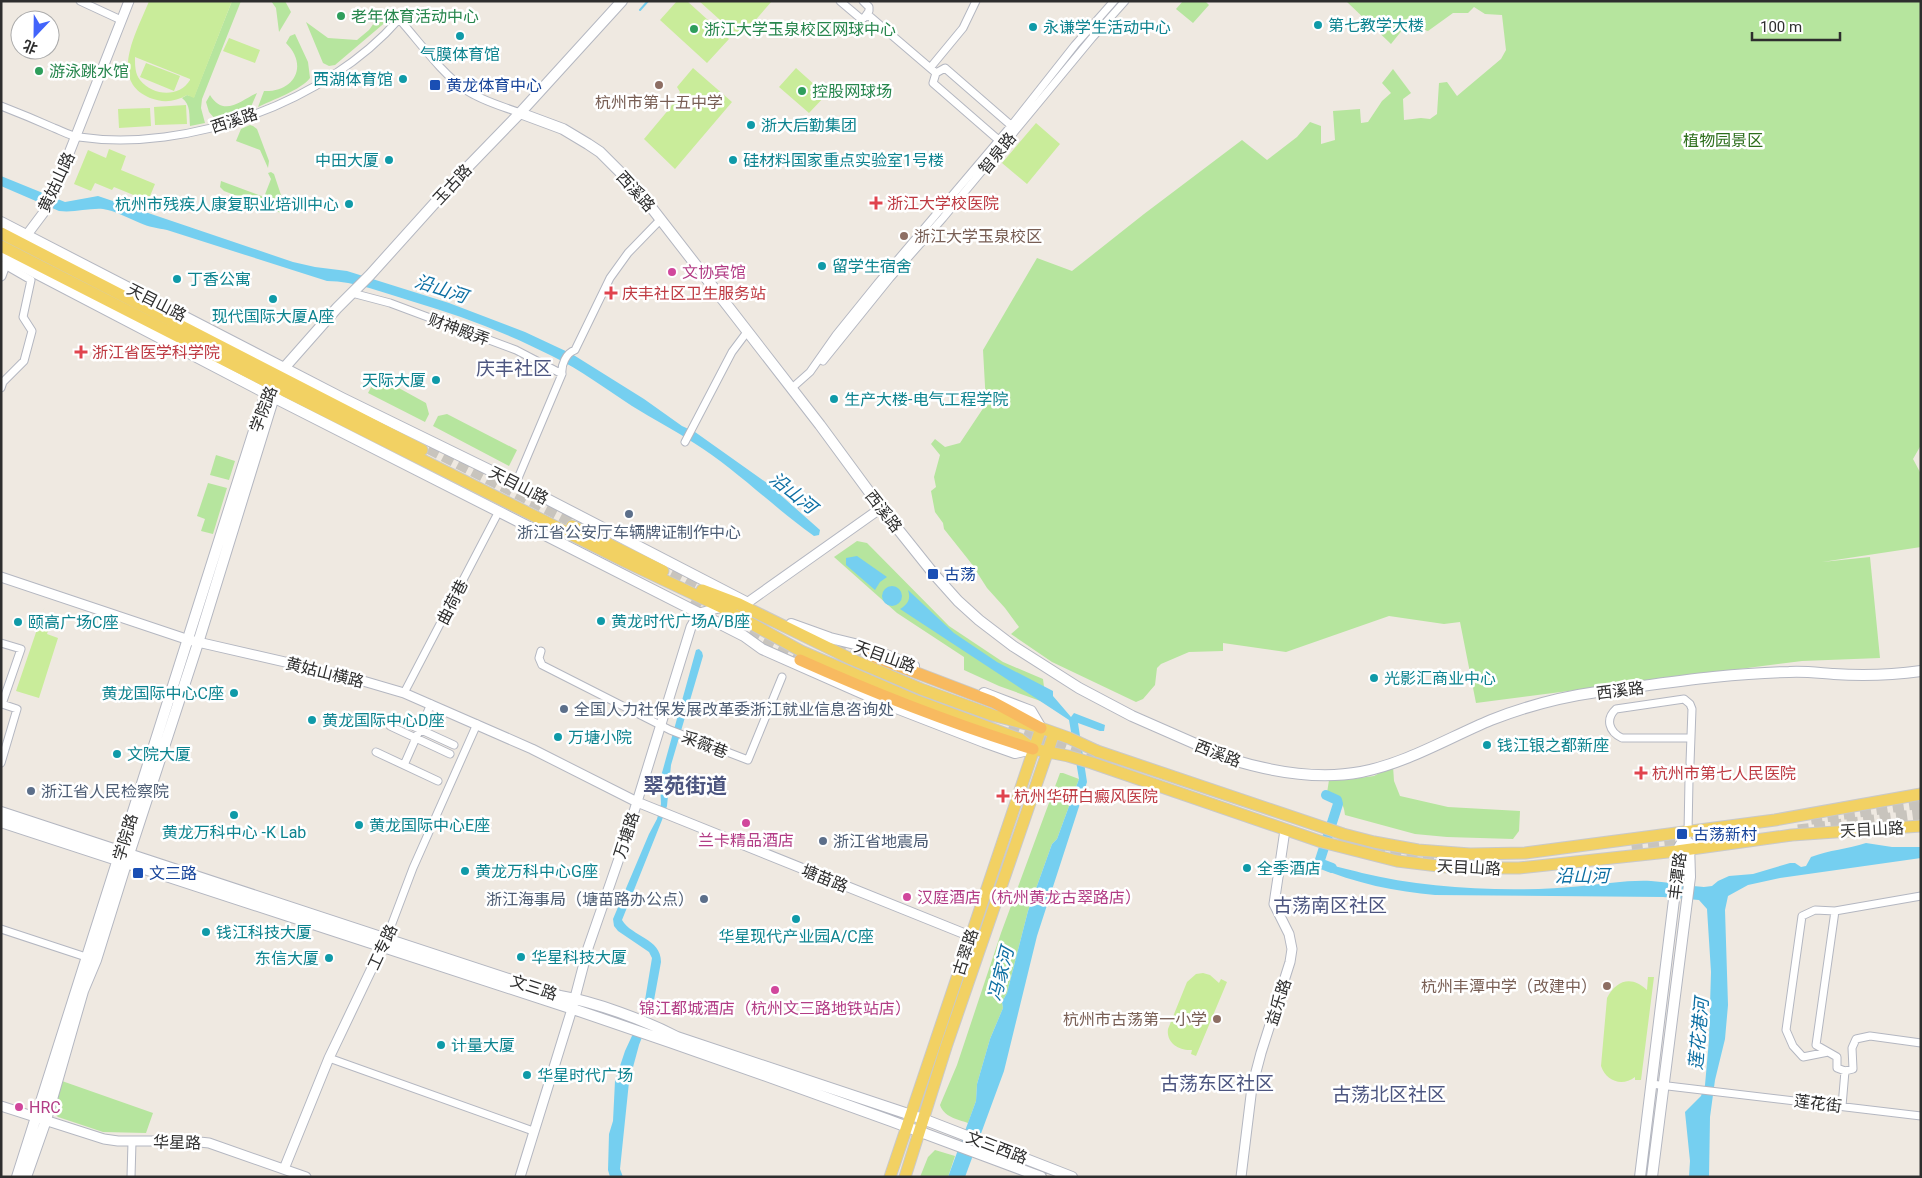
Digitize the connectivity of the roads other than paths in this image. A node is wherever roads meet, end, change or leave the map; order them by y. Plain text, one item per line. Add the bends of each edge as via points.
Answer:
1 (80, 1) edge
2 (128, 1) edge
3 (622, 1) edge
4 (840, 1) edge
5 (862, 1) edge
6 (976, 1) edge
7 (1114, 1) edge
8 (1125, 1) edge
9 (867, 14) junction
10 (121, 20) junction
11 (933, 70) junction
12 (1, 106) edge
13 (520, 113) junction
14 (1014, 128) junction
15 (76, 137) junction
16 (1001, 142) junction
17 (661, 219) junction
18 (1, 222) edge
19 (1, 233) edge
20 (1, 246) edge
21 (13, 252) edge
22 (1, 276) edge
23 (354, 291) junction
24 (747, 332) junction
25 (562, 370) junction
26 (276, 384) junction
27 (1, 388) edge
28 (792, 388) junction
29 (686, 442) dead end
30 (516, 483) junction
31 (880, 508) junction
32 (499, 511) junction
33 (1, 577) edge
34 (743, 603) junction
35 (722, 607) junction
36 (699, 613) junction
37 (194, 642) junction
38 (1, 643) edge
39 (541, 651) dead end
40 (870, 655) tunnel mouth
41 (800, 660) tunnel mouth
42 (1921, 671) edge
43 (782, 677) dead end
44 (404, 693) junction
45 (431, 704) junction
46 (393, 718) dead end
47 (477, 724) junction
48 (660, 725) junction
49 (390, 726) dead end
50 (1041, 728) junction
51 (420, 729) junction
52 (1054, 733) junction
53 (1690, 738) junction
54 (416, 739) junction
55 (454, 745) dead end
56 (1033, 749) junction
57 (1047, 751) junction
58 (376, 752) dead end
59 (450, 754) dead end
60 (1, 763) edge
61 (1690, 763) tunnel mouth
62 (404, 766) junction
63 (1688, 780) tunnel mouth
64 (438, 781) dead end
65 (1921, 794) edge
66 (637, 802) junction
67 (1, 812) edge
68 (1, 822) edge
69 (1921, 826) edge
70 (1285, 830) junction
71 (1688, 832) junction
72 (1690, 849) junction
73 (1677, 851) junction
74 (123, 858) junction
75 (1921, 896) edge
76 (1835, 911) junction
77 (1, 929) edge
78 (970, 936) junction
79 (982, 941) junction
80 (385, 943) junction
81 (86, 957) junction
82 (573, 1003) junction
83 (1921, 1043) edge
84 (1828, 1052) junction
85 (329, 1058) junction
86 (1845, 1071) junction
87 (1651, 1084) junction
88 (1664, 1085) junction
89 (1, 1106) edge
90 (1842, 1106) junction
91 (1921, 1116) edge
92 (41, 1119) junction
93 (923, 1119) junction
94 (908, 1120) junction
95 (533, 1131) junction
96 (919, 1131) junction
97 (132, 1142) junction
98 (282, 1173) edge
99 (17, 1177) edge
100 (26, 1177) edge
101 (131, 1177) edge
102 (306, 1177) edge
103 (520, 1177) edge
104 (890, 1177) edge
105 (905, 1177) edge
106 (1041, 1177) edge
107 (1072, 1177) edge
108 (1241, 1177) edge
109 (1640, 1177) edge
110 (1652, 1177) edge

1 - 10 street
2 - 10 street, 黄姑山路
3 - 13 main road, 玉古路
4 - 9 street via 860,18
5 - 9 street via 869,7
6 - 11 street via 963,28
7 - 14 street, 智泉路 via 1075,45
8 - 14 street, 智泉路
9 - 11 street
10 - 15 street, 黄姑山路
11 - 14 street via 945,68
11 - 16 street via 933,83
12 - 15 street, 西溪路
13 - 15 street, 西溪路 via 466,90 442,69 399,19 342,70 303,92 243,118 175,136 110,140
13 - 17 main road, 西溪路 via 562,129 600,152
13 - 23 main road, 玉古路
14 - 16 street, 智泉路
15 - 21 street, 黄姑山路 via 47,208
16 - 28 street, 智泉路 via 878,283 810,372
17 - 24 main road, 西溪路
17 - 25 street via 628,253 610,278
18 - 21 main road, 天目山路
19 - 21 main road, 天目山路
20 - 21 main road, 天目山路
21 - 22 street, 黄姑山路
21 - 26 main road, 天目山路
21 - 26 main road, 天目山路
21 - 27 street via 31,280 22,317 32,331 24,361
23 - 25 street, 财神殿弄
23 - 26 main road, 玉古路
24 - 28 main road, 西溪路
24 - 29 street via 732,352
25 - 30 street
26 - 30 main road, 天目山路
26 - 32 main road, 天目山路
26 - 34 main road, 天目山路 via 700,589
26 - 35 main road, 天目山路 via 624,561
26 - 37 main road, 学院路
28 - 31 main road, 西溪路
30 - 34 main road, 天目山路
31 - 34 street
31 - 42 main road, 西溪路 via 958,601 1032,659 1132,716 1230,759 1281,771 1325,775 1371,770 1512,712 1597,692 1751,674 1865,675
32 - 36 main road, 天目山路
32 - 44 street, 曲荷巷
33 - 37 street, 黄姑山横路
34 - 35 street
34 - 50 main road, 天目山路 via 851,659 921,689 992,715
34 - 50 main road, 天目山路 via 802,629 864,646 1030,711
35 - 36 street
35 - 56 main road, 天目山路 via 801,651 917,701 1020,739
36 - 48 street, 万塘路 via 691,627
36 - 56 main road, 天目山路 via 762,649 891,706 1015,752
37 - 44 street, 黄姑山横路 via 346,676
37 - 74 main road, 学院路
38 - 60 street via 21,650 2,704 18,709
39 - 48 street, 采薇巷 via 542,665
40 - 50 highway via 993,702
41 - 56 highway via 914,709
43 - 48 street, 采薇巷 via 748,760
44 - 45 street, 黄姑山横路
45 - 47 street, 黄姑山横路
45 - 51 street
46 - 51 street
47 - 66 street, 黄姑山横路
47 - 80 street, 工专路 via 413,868
48 - 66 street, 万塘路
49 - 54 street
50 - 52 main road, 天目山路
50 - 56 main road, 古翠路
51 - 54 street
51 - 55 street
52 - 57 main road, 古翠路
52 - 71 main road, 天目山路, bridge via 1097,751 1327,829 1418,850 1470,854 1525,853
53 - 53 street via 1692,709 1684,699 1616,709 1610,719 1610,730 1622,738
53 - 61 street
54 - 59 street
54 - 62 street
56 - 57 main road, 天目山路
56 - 78 main road, 古翠路
57 - 70 main road, 天目山路 via 1092,763
57 - 79 main road, 古翠路
58 - 62 street
62 - 64 street
63 - 71 street
65 - 71 main road, 天目山路
66 - 78 street, 塘苗路
66 - 82 street, 万塘路
67 - 74 main road, 文三路
68 - 74 main road, 文三路
69 - 72 main road, 天目山路 via 1800,834
70 - 73 main road, 天目山路 via 1397,861 1456,868 1520,868
70 - 108 street, 益乐路 via 1274,904 1289,934 1292,950 1252,1087
71 - 72 main road, 丰潭路
71 - 73 main road, 丰潭路
72 - 73 main road, 天目山路
72 - 88 main road, 丰潭路 via 1690,877
73 - 87 main road, 丰潭路 via 1677,875
74 - 80 main road, 文三路
74 - 81 main road, 学院路
74 - 92 main road, 学院路 via 96,960
75 - 76 street
76 - 84 street via 1816,1045
76 - 84 street via 1815,910 1802,916 1786,1030 1802,1058
77 - 81 street
78 - 79 street, 塘苗路
78 - 94 main road, 古翠路
79 - 93 main road, 古翠路
80 - 82 main road, 文三路
80 - 85 street, 工专路
81 - 92 main road, 学院路
82 - 94 main road, 文三路 via 648,1035
82 - 94 main road, 文三路 via 635,1018 677,1037
82 - 95 street, 万塘路
83 - 86 street via 1870,1036 1856,1039 1852,1048 1853,1069
84 - 86 street via 1837,1057 1837,1068
85 - 95 street
85 - 98 street, 工专路
86 - 90 street
87 - 88 street
87 - 109 main road, 丰潭路
88 - 90 street, 莲花街
88 - 110 main road, 丰潭路
89 - 92 street, 华星路
90 - 91 street, 莲花街
92 - 97 street, 华星路 via 104,1139
92 - 99 main road, 学院路
92 - 100 main road, 学院路
93 - 94 main road, 文三路
93 - 96 main road, 古翠路
93 - 107 main road, 文三西路
94 - 96 main road, 文三路
94 - 104 main road, 古翠路
95 - 103 street, 万塘路
96 - 105 main road, 古翠路
96 - 106 main road, 文三西路
97 - 98 street, 华星路 via 209,1143
97 - 101 street
98 - 102 street, 华星路

